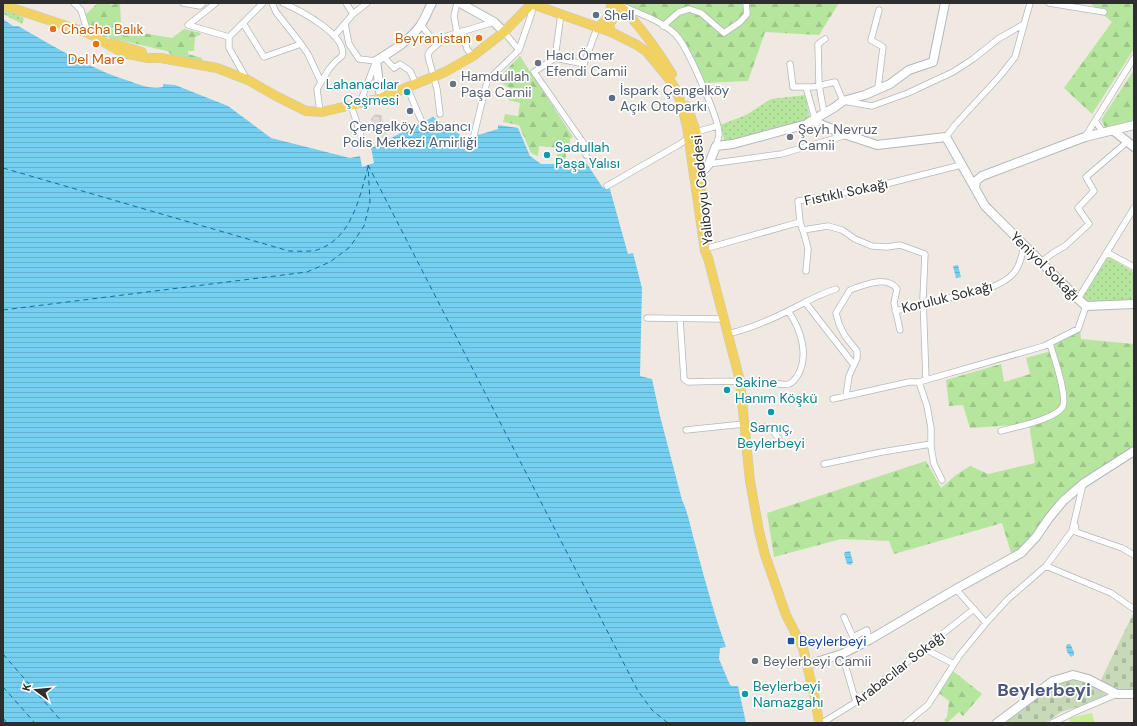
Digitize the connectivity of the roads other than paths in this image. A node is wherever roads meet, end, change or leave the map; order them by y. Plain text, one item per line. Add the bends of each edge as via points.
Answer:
1 (74, 3) edge
2 (183, 3) edge
3 (204, 3) edge
4 (216, 3) edge
5 (263, 3) edge
6 (272, 3) edge
7 (283, 3) edge
8 (346, 3) edge
9 (367, 3) edge
10 (432, 3) edge
11 (457, 3) edge
12 (460, 3) edge
13 (532, 3) edge
14 (746, 3) edge
15 (945, 3) edge
16 (1030, 3) edge
17 (1049, 3) edge
18 (615, 4) edge
19 (3, 5) edge
20 (880, 10) dead end
21 (626, 12) junction
22 (1104, 12) dead end
23 (353, 14) junction
24 (561, 14) junction
25 (494, 22) junction
26 (243, 23) junction
27 (345, 24) junction
28 (421, 24) junction
29 (1024, 24) junction
30 (663, 26) junction
31 (596, 28) junction
32 (460, 32) junction
33 (504, 32) junction
34 (611, 32) junction
35 (90, 34) junction
36 (334, 36) junction
37 (229, 37) junction
38 (825, 39) dead end
39 (301, 44) junction
40 (437, 45) junction
41 (519, 50) junction
42 (473, 56) junction
43 (379, 58) junction
44 (555, 58) junction
45 (1134, 58) edge
46 (790, 64) dead end
47 (434, 76) junction
48 (248, 80) junction
49 (321, 82) junction
50 (416, 84) junction
51 (819, 85) junction
52 (407, 87) junction
53 (806, 87) junction
54 (878, 88) junction
55 (381, 98) junction
56 (842, 101) junction
57 (356, 105) junction
58 (320, 112) junction
59 (824, 113) junction
60 (440, 114) dead end
61 (815, 119) junction
62 (421, 120) dead end
63 (1095, 121) junction
64 (807, 124) junction
65 (1134, 125) edge
66 (718, 126) junction
67 (1114, 131) junction
68 (1105, 133) junction
69 (692, 134) junction
70 (474, 135) dead end
71 (847, 135) junction
72 (946, 137) junction
73 (1085, 137) junction
74 (364, 142) dead end
75 (1127, 142) junction
76 (716, 146) junction
77 (1134, 147) edge
78 (586, 155) dead end
79 (709, 164) junction
80 (961, 165) junction
81 (702, 172) junction
82 (607, 186) dead end
83 (975, 188) junction
84 (1134, 208) edge
85 (800, 222) junction
86 (803, 230) junction
87 (1024, 246) junction
88 (708, 248) junction
89 (1108, 253) junction
90 (708, 258) junction
91 (1041, 262) junction
92 (1134, 267) edge
93 (806, 271) dead end
94 (836, 289) dead end
95 (1078, 299) junction
96 (804, 302) junction
97 (924, 304) junction
98 (1134, 304) edge
99 (1086, 306) junction
100 (788, 311) junction
101 (895, 311) junction
102 (647, 318) dead end
103 (680, 319) junction
104 (723, 319) junction
105 (900, 330) dead end
106 (727, 334) junction
107 (1050, 344) junction
108 (854, 365) junction
109 (926, 380) junction
110 (740, 381) junction
111 (919, 382) junction
112 (846, 396) junction
113 (833, 399) dead end
114 (747, 426) junction
115 (686, 430) dead end
116 (1001, 431) dead end
117 (779, 439) dead end
118 (931, 444) junction
119 (1134, 451) edge
120 (824, 464) dead end
121 (942, 480) dead end
122 (1084, 483) junction
123 (1075, 515) junction
124 (1134, 555) edge
125 (1046, 566) junction
126 (956, 589) junction
127 (974, 609) junction
128 (1134, 609) edge
129 (844, 616) dead end
130 (986, 624) junction
131 (869, 640) junction
132 (925, 649) junction
133 (842, 654) junction
134 (954, 664) junction
135 (807, 665) junction
136 (1117, 694) junction
137 (1134, 694) edge
138 (856, 702) junction
139 (819, 723) edge
140 (822, 723) edge
141 (906, 723) edge
142 (997, 723) edge
143 (1052, 723) edge

1 - 35 street via 81,10
2 - 3 street via 200,6
4 - 37 street via 188,25
5 - 26 street
6 - 39 street
7 - 36 street via 325,26
8 - 23 street
9 - 23 street
10 - 28 street
11 - 32 street via 454,16
12 - 25 street
13 - 24 main road, Yalıboyu Caddesi
13 - 33 main road
13 - 41 street via 532,12
14 - 30 street via 747,14 724,33 701,13 690,9 679,12
15 - 54 street via 933,62 909,70 890,84
16 - 29 street
17 - 22 street
18 - 21 main road, Yalıboyu Caddesi
18 - 30 street
18 - 31 main road via 607,18
19 - 35 main road
20 - 54 street via 871,40 883,47
21 - 34 main road via 614,16 609,24
21 - 69 main road, Yalıboyu Caddesi via 641,28 672,74 685,101
23 - 27 street
24 - 31 main road, Yalıboyu Caddesi
24 - 44 street
25 - 32 street
25 - 33 street
26 - 37 street
26 - 39 street via 264,57
27 - 36 street
27 - 43 street via 349,44 359,59
28 - 40 street
28 - 43 street via 412,36
29 - 56 street via 952,72 908,93 872,106
29 - 72 street via 1015,57
30 - 66 street via 677,36 687,52
31 - 34 main road, Yalıboyu Caddesi
31 - 44 street via 584,64
32 - 40 street via 448,36
32 - 42 street
33 - 41 street
33 - 42 main road
34 - 69 main road, Yalıboyu Caddesi via 647,52 669,79 676,90
35 - 48 main road via 167,59 217,68
36 - 49 street via 341,45 342,56
37 - 48 street via 228,48
38 - 51 street via 818,44
39 - 49 street
40 - 47 street via 428,55
41 - 70 street via 487,81
42 - 47 main road
43 - 50 street via 394,68 400,64 410,71
43 - 55 street
43 - 57 street
44 - 78 street via 534,72 582,141
45 - 63 street
46 - 53 street via 793,87
47 - 50 main road
47 - 60 street
48 - 58 main road via 306,111
49 - 58 street via 317,89
50 - 52 main road
51 - 53 street
51 - 56 street via 835,82
51 - 59 street
52 - 55 main road
52 - 62 street
53 - 61 street
54 - 56 street via 865,95
55 - 57 main road
56 - 59 street
57 - 58 main road
57 - 74 street
59 - 61 street
61 - 64 street
63 - 68 street
63 - 73 street
64 - 71 street via 820,124
64 - 76 street via 733,144
65 - 67 street
66 - 69 street
66 - 76 street
67 - 68 street
67 - 75 street
68 - 73 street
69 - 81 main road, Yalıboyu Caddesi
69 - 82 street via 680,144
69 - 90 main road, Yalıboyu Caddesi via 705,251
71 - 72 street via 878,145
71 - 79 street via 781,154
72 - 80 street, Yeniyol Sokağı
73 - 83 street via 982,176 976,181
75 - 77 street
75 - 91 street via 1086,176 1094,190 1078,208 1089,224 1065,246
76 - 79 street
79 - 81 street
80 - 83 street, Yeniyol Sokağı
80 - 85 street, Fıstıklı Sokağı via 862,190 798,201
81 - 88 main road, Yalıboyu Caddesi via 701,190
83 - 87 street, Yeniyol Sokağı via 985,206
84 - 89 street
85 - 86 street, Fıstıklı Sokağı
85 - 88 street
86 - 93 street, Fıstıklı Sokağı via 808,249
86 - 97 street via 828,226 842,230 872,246 900,245 925,254
87 - 91 street, Yeniyol Sokağı
87 - 97 street, Koruluk Sokağı via 1021,263 1012,276 1000,284
88 - 90 main road, Yalıboyu Caddesi
89 - 92 street
89 - 95 street
90 - 104 main road, Yalıboyu Caddesi
91 - 95 street, Yeniyol Sokağı
94 - 96 street
95 - 99 street, Yeniyol Sokağı
96 - 100 street
96 - 108 street
97 - 101 street, Koruluk Sokağı
97 - 109 street
98 - 99 street, Yeniyol Sokağı
99 - 107 street via 1078,329
100 - 106 street via 748,329
100 - 110 street via 802,341 801,370 794,382 787,384
101 - 105 street
101 - 108 street via 897,289 894,284 864,284 850,290 836,314 845,336 857,351
102 - 103 street
103 - 104 street
103 - 110 street via 684,379 688,382
104 - 106 main road, Yalıboyu Caddesi
106 - 110 main road, Yalıboyu Caddesi
107 - 109 street
107 - 116 street via 1064,399 1062,408 1054,415
108 - 112 street
109 - 111 street
110 - 114 main road, Yalıboyu Caddesi
111 - 112 street
111 - 118 street via 927,406
112 - 113 street
114 - 115 street
114 - 117 street via 770,427
114 - 135 main road, Yalıboyu Caddesi via 769,564 786,616 800,641
118 - 120 street
118 - 121 street via 934,464
119 - 122 street
122 - 123 street
122 - 126 street via 1063,501 1021,553
123 - 124 street via 1076,532 1122,548
123 - 125 street via 1072,531
125 - 128 street via 1111,593
125 - 130 street via 1008,599
126 - 127 street
126 - 131 street
127 - 130 street
127 - 132 street, Arabacılar Sokağı
129 - 131 street via 853,637 867,630
130 - 134 street
131 - 133 street
132 - 134 street
132 - 138 street, Arabacılar Sokağı
133 - 135 street
133 - 138 street
134 - 141 street via 928,705
135 - 139 main road, Yalıboyu Caddesi
135 - 140 main road via 813,671 821,704
136 - 137 street
136 - 142 street via 1088,679 1073,675 1053,681
136 - 143 street
138 - 140 street, Arabacılar Sokağı

